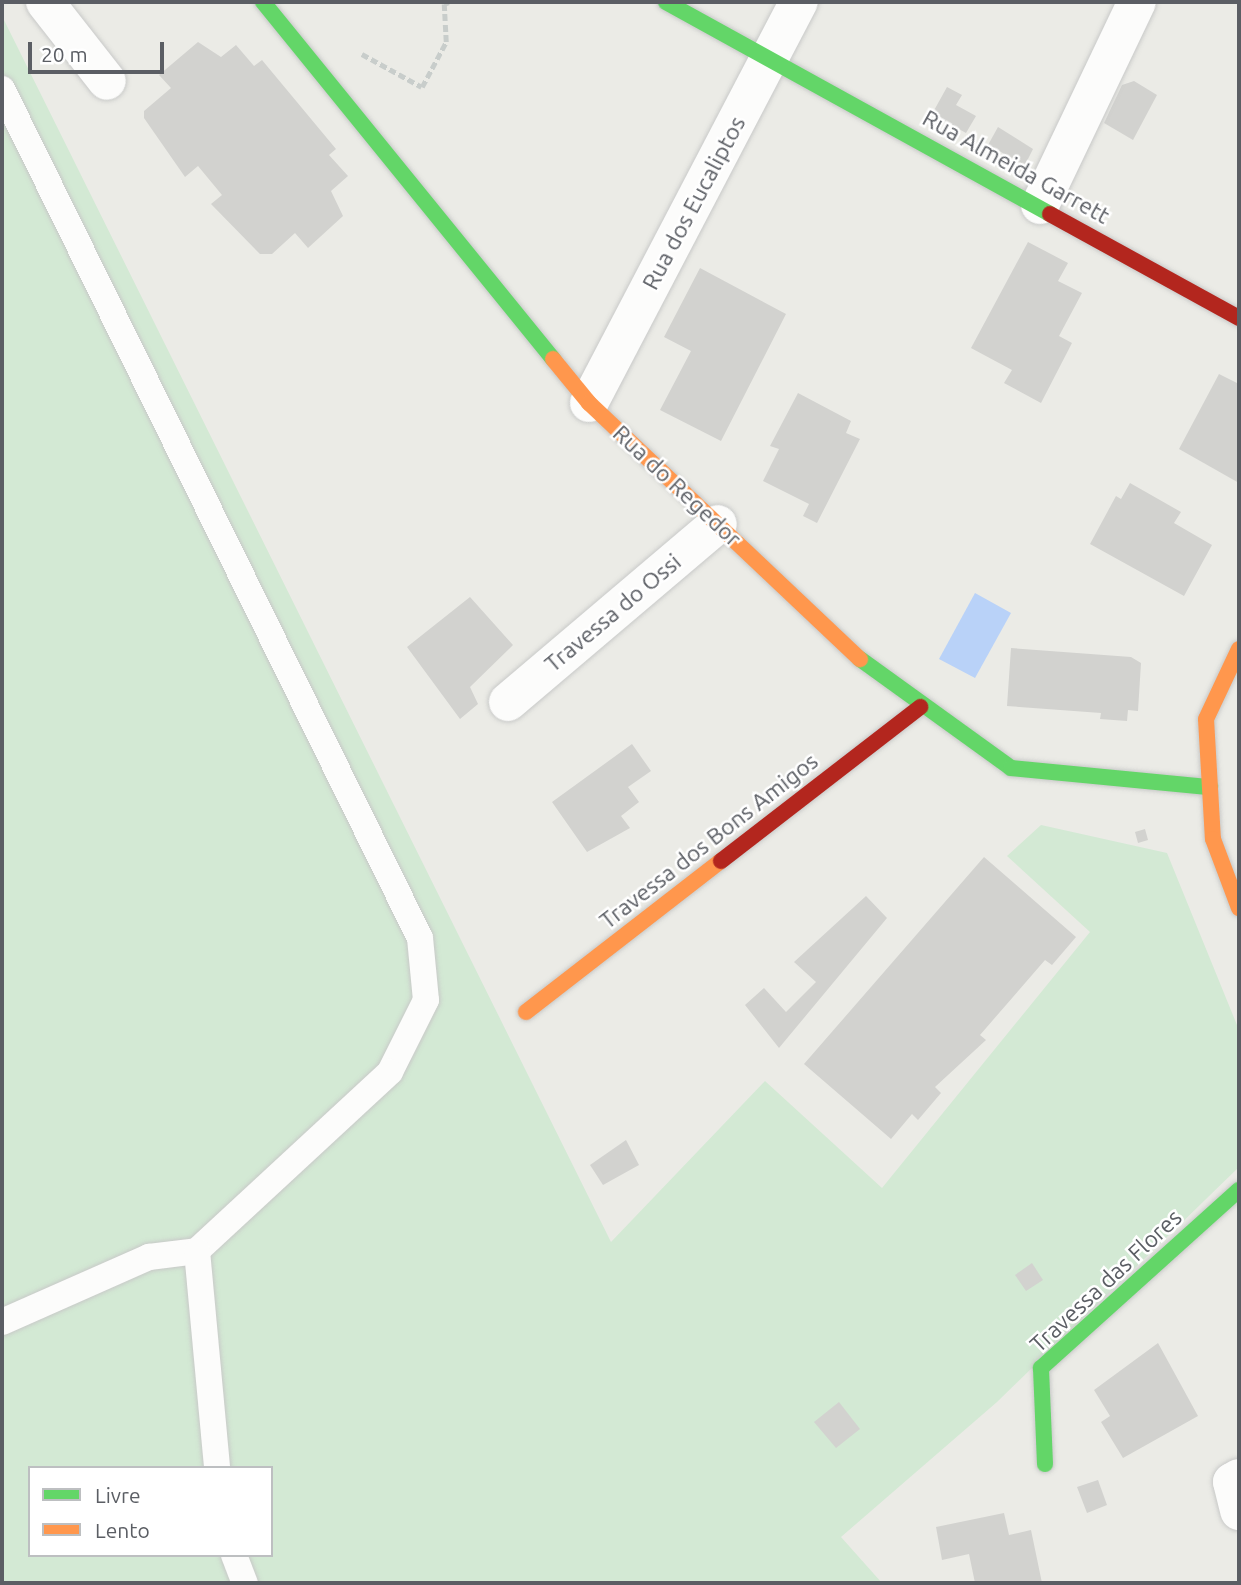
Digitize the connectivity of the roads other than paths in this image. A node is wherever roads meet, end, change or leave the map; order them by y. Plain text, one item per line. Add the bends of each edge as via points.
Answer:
1 (45, 2) edge
2 (263, 2) edge
3 (667, 2) edge
4 (799, 2) edge
5 (1137, 2) edge
6 (770, 58) junction
7 (107, 81) dead end
8 (2, 89) edge
9 (1040, 205) junction
10 (1239, 318) edge
11 (589, 403) junction
12 (718, 524) junction
13 (1239, 649) edge
14 (508, 702) dead end
15 (920, 707) junction
16 (1210, 787) junction
17 (1239, 908) edge
18 (526, 1012) dead end
19 (1239, 1190) edge
20 (197, 1251) junction
21 (2, 1322) edge
22 (1045, 1464) dead end
23 (217, 1466) edge
24 (1239, 1478) edge
25 (1239, 1511) edge
26 (235, 1557) edge
27 (246, 1583) edge

1 - 7 street
2 - 11 street, Rua do Regedor
3 - 6 street, Rua Almeida Garrett
4 - 6 street, Rua dos Eucaliptos
5 - 9 street
6 - 9 street, Rua Almeida Garrett
6 - 11 street, Rua dos Eucaliptos
8 - 20 lane via 420,938 426,1000 390,1072
9 - 10 street, Rua Almeida Garrett
11 - 12 street, Rua do Regedor
12 - 14 street, Travessa do Ossi
12 - 15 street, Rua do Regedor via 872,670
13 - 16 street via 1206,719
15 - 16 street, Rua do Regedor via 1011,768
15 - 18 street, Travessa dos Bons Amigos
16 - 17 street via 1213,839
19 - 22 street, Travessa das Flores via 1041,1368
20 - 21 lane via 149,1257
20 - 23 lane
24 - 25 street via 1232,1482
26 - 27 lane

